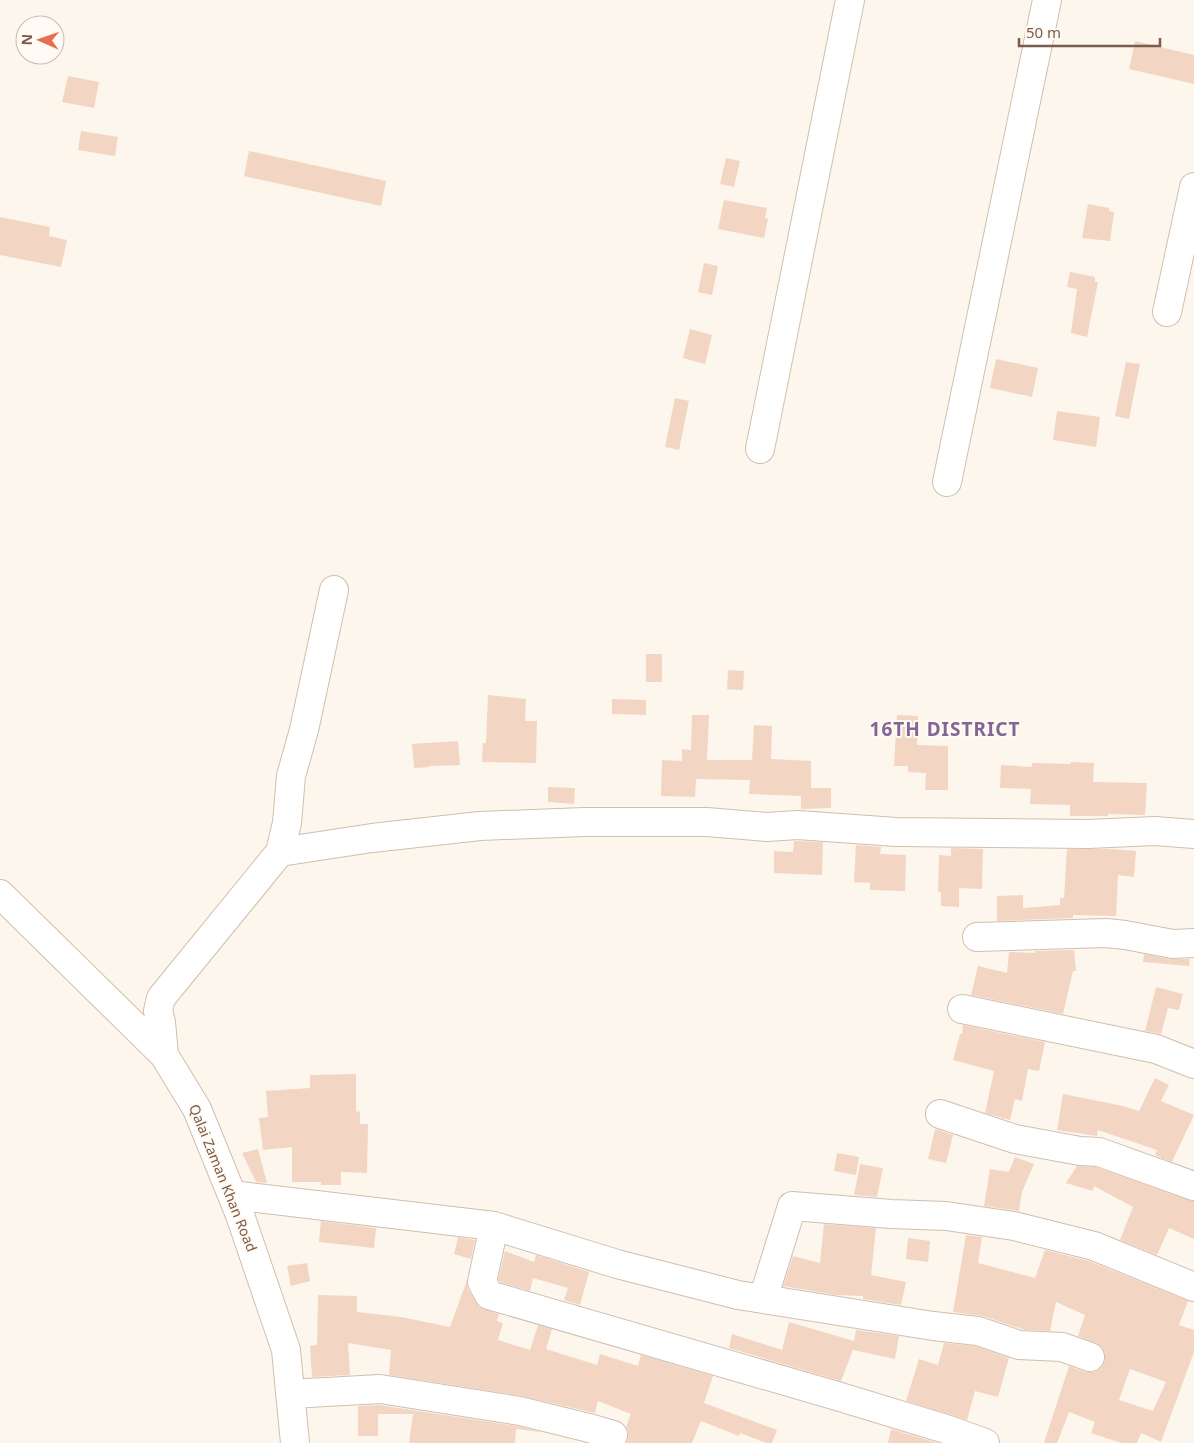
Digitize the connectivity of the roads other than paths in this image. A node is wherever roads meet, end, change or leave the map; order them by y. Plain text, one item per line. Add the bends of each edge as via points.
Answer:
1 (850, 0) edge
2 (1047, 0) edge
3 (1194, 187) edge
4 (1167, 312) dead end
5 (760, 449) dead end
6 (948, 482) dead end
7 (334, 590) dead end
8 (1194, 834) edge
9 (280, 852) junction
10 (0, 894) edge
11 (977, 937) dead end
12 (1194, 942) edge
13 (962, 1009) dead end
14 (164, 1055) junction
15 (1194, 1064) edge
16 (940, 1114) dead end
17 (1194, 1186) edge
18 (232, 1195) junction
19 (494, 1226) junction
20 (1194, 1287) edge
21 (763, 1299) junction
22 (1090, 1357) dead end
23 (290, 1394) junction
24 (613, 1435) dead end
25 (295, 1443) edge
26 (985, 1443) edge

1 - 5 street
2 - 6 street
3 - 4 street
7 - 9 street via 291,776
8 - 9 street via 1155,831 1088,834 896,832 798,824 584,822 480,826
9 - 14 street via 161,998 158,1011
10 - 14 street, Qalai Zaman Khan Road
11 - 12 street via 1106,933 1173,944
13 - 15 street via 1156,1049
14 - 18 street, Qalai Zaman Khan Road via 197,1109
16 - 17 street via 1015,1139 1100,1152
18 - 19 street
18 - 23 street, Qalai Zaman Khan Road via 286,1350
19 - 21 street via 617,1264
19 - 26 street via 482,1282 489,1295 837,1396
20 - 21 street via 1094,1246 1014,1226 946,1216 792,1206
21 - 22 street via 978,1332 1019,1345 1062,1347
23 - 24 street via 380,1389 520,1411
23 - 25 street, Qalai Zaman Khan Road

